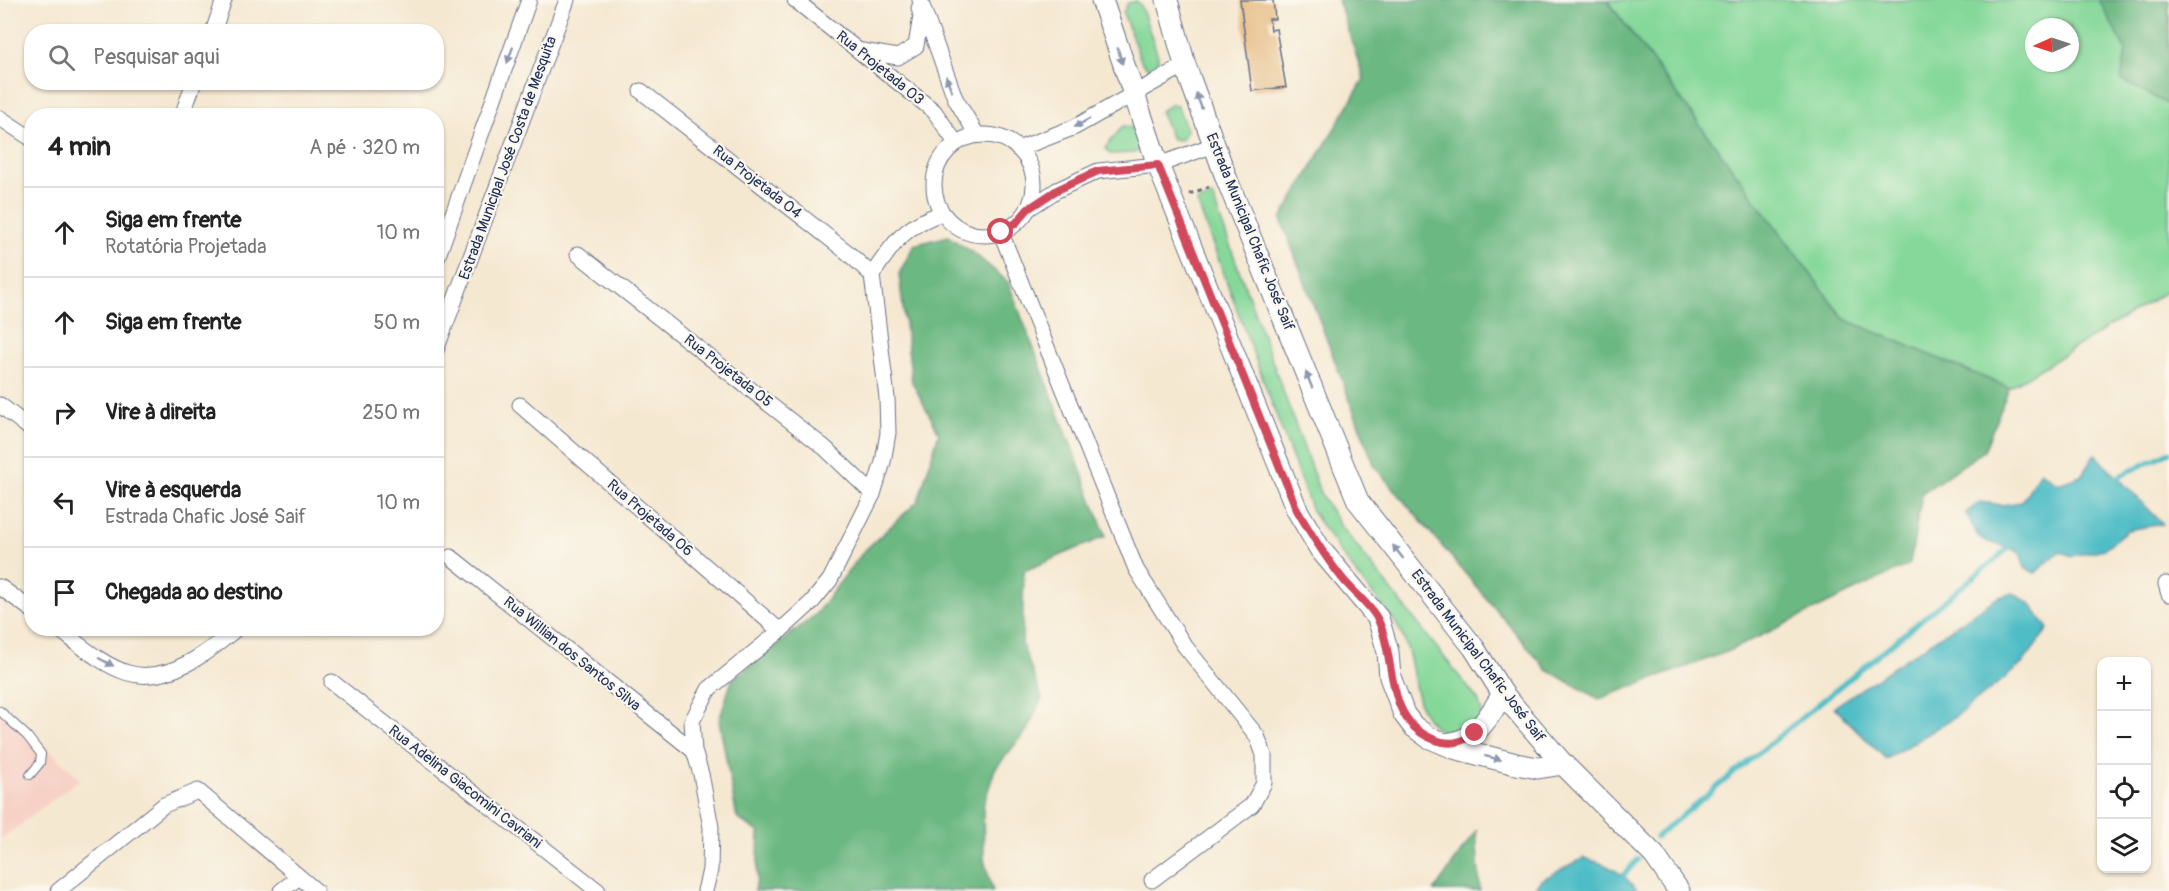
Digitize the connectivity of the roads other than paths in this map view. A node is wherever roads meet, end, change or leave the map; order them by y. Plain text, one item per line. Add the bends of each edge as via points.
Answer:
1 (225, 0) edge
2 (529, 0) edge
3 (567, 0) edge
4 (795, 0) edge
5 (919, 0) edge
6 (1102, 0) edge
7 (1167, 0) edge
8 (216, 24) edge
9 (859, 51) junction
10 (1185, 65) junction
11 (191, 90) edge
12 (641, 91) dead end
13 (1132, 94) junction
14 (185, 108) edge
15 (0, 118) edge
16 (24, 134) edge
17 (977, 135) junction
18 (956, 143) junction
19 (1215, 145) junction
20 (1018, 149) junction
21 (1158, 165) junction
22 (1028, 209) junction
23 (942, 213) junction
24 (1001, 232) junction
25 (444, 239) edge
26 (578, 254) dead end
27 (872, 274) junction
28 (444, 329) edge
29 (0, 405) edge
30 (520, 405) dead end
31 (24, 424) edge
32 (873, 494) junction
33 (451, 557) dead end
34 (0, 587) edge
35 (24, 604) edge
36 (780, 631) junction
37 (68, 636) edge
38 (227, 636) edge
39 (332, 682) dead end
40 (1503, 694) junction
41 (0, 711) edge
42 (1444, 744) junction
43 (694, 751) junction
44 (1563, 764) junction
45 (30, 775) dead end
46 (299, 877) junction
47 (1152, 880) dead end
48 (58, 891) edge
49 (281, 891) edge
50 (316, 891) edge
51 (598, 891) edge
52 (705, 891) edge
53 (1679, 891) edge

1 - 8 street
2 -> 25 street
3 - 28 street, Estrada Municipal José Costa de Mesquita
4 - 9 street, Rua Projetada 03
5 - 9 street via 921,16 915,46 898,57
17 -> 5 street via 955,98
6 -> 13 street, Estrada Municipal Chafic José Saif
7 - 10 street, Estrada Municipal Chafic José Saif
9 - 18 street, Rua Projetada 03 via 934,111
10 - 13 street
19 -> 10 street, Estrada Municipal Chafic José Saif
11 - 14 street
12 - 27 street, Rua Projetada 04
13 -> 20 street via 1075,128
13 - 21 street, Estrada Municipal Chafic José Saif
15 - 16 street
17 - 18 street
17 - 20 street via 999,137
18 - 23 street via 940,159 934,181
19 - 21 street
40 -> 19 street, Estrada Municipal Chafic José Saif via 1474,648 1358,501
20 - 22 street via 1032,171
21 - 22 street via 1098,171
21 - 42 street, Estrada Municipal Chafic José Saif via 1297,510 1325,556 1378,618 1388,652 1390,677 1404,714 1413,726
22 - 24 street
23 - 24 street via 968,233 985,236
23 - 27 street via 918,221 901,236
24 - 47 street via 1136,569 1184,645 1257,736 1264,755 1264,783 1252,805
26 - 32 street, Rua Projetada 05 via 825,448
27 - 32 street via 888,433
29 - 31 street
30 - 36 street, Rua Projetada 06
32 - 36 street via 830,580
33 - 43 street, Rua Willian dos Santos Silva
34 - 35 street
36 - 43 street via 709,689 692,721
37 -> 38 street via 130,674 161,673 194,661
39 - 51 street, Rua Adelina Giacomini Cavriani
40 - 42 street via 1475,733 1465,741
40 - 44 street, Estrada Municipal Chafic José Saif
41 - 45 lane via 41,754 40,763
42 -> 44 street, Estrada Municipal Chafic José Saif via 1538,768
43 - 52 street via 711,827 710,870
44 - 53 street via 1654,855
46 - 48 street via 198,791 164,805
46 - 49 street
46 - 50 street

